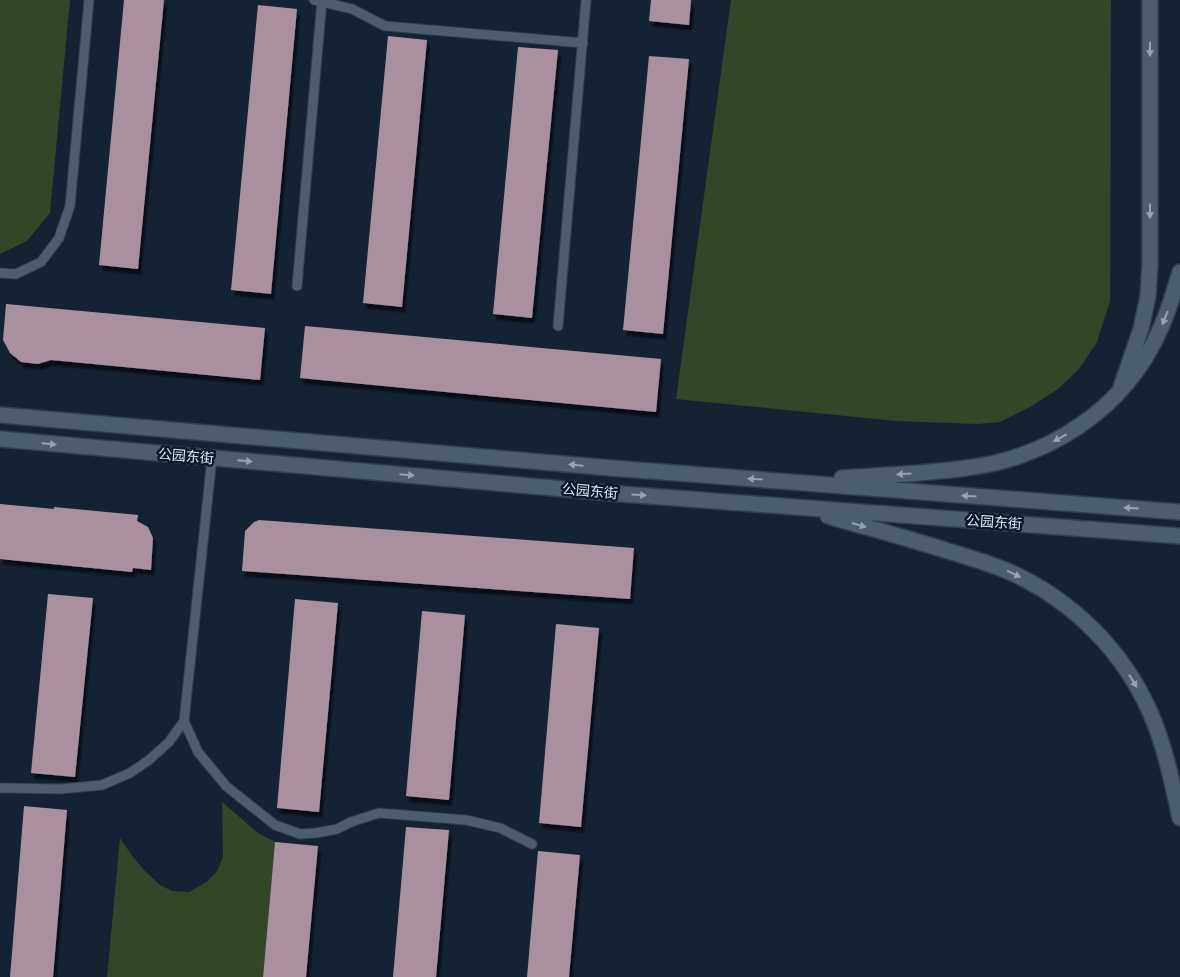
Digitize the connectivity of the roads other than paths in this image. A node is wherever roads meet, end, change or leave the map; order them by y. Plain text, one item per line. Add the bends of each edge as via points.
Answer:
1 (89, 0) edge
2 (586, 0) edge
3 (1150, 0) edge
4 (319, 1) edge
5 (583, 43) junction
6 (1180, 272) edge
7 (0, 273) edge
8 (297, 286) dead end
9 (558, 326) dead end
10 (1119, 391) junction
11 (0, 415) edge
12 (0, 439) edge
13 (212, 458) junction
14 (788, 482) junction
15 (795, 507) junction
16 (1180, 512) edge
17 (1180, 536) edge
18 (184, 721) junction
19 (0, 788) edge
20 (1180, 818) edge
21 (532, 844) dead end

1 - 7 lane via 70,206 58,238 41,262 16,274
2 - 5 lane
3 -> 10 street via 1148,296 1141,329
4 - 5 lane via 352,9 385,26
4 - 8 lane
5 - 9 lane
6 -> 10 street via 1159,333 1148,354
10 -> 14 street via 1090,419 1066,435 1013,458 958,469
14 -> 11 street, 公园东街
12 -> 13 street, 公园东街
13 -> 15 street, 公园东街
13 - 18 lane
16 -> 14 street, 公园东街
15 - 17 street, 公园东街
15 -> 20 street via 986,563 1012,573 1062,602 1104,640 1137,687 1160,738
18 - 19 lane via 169,742 149,760 130,773 102,785 60,789
18 - 21 lane via 198,752 226,786 275,825 300,834 337,829 379,813 466,820 500,828

